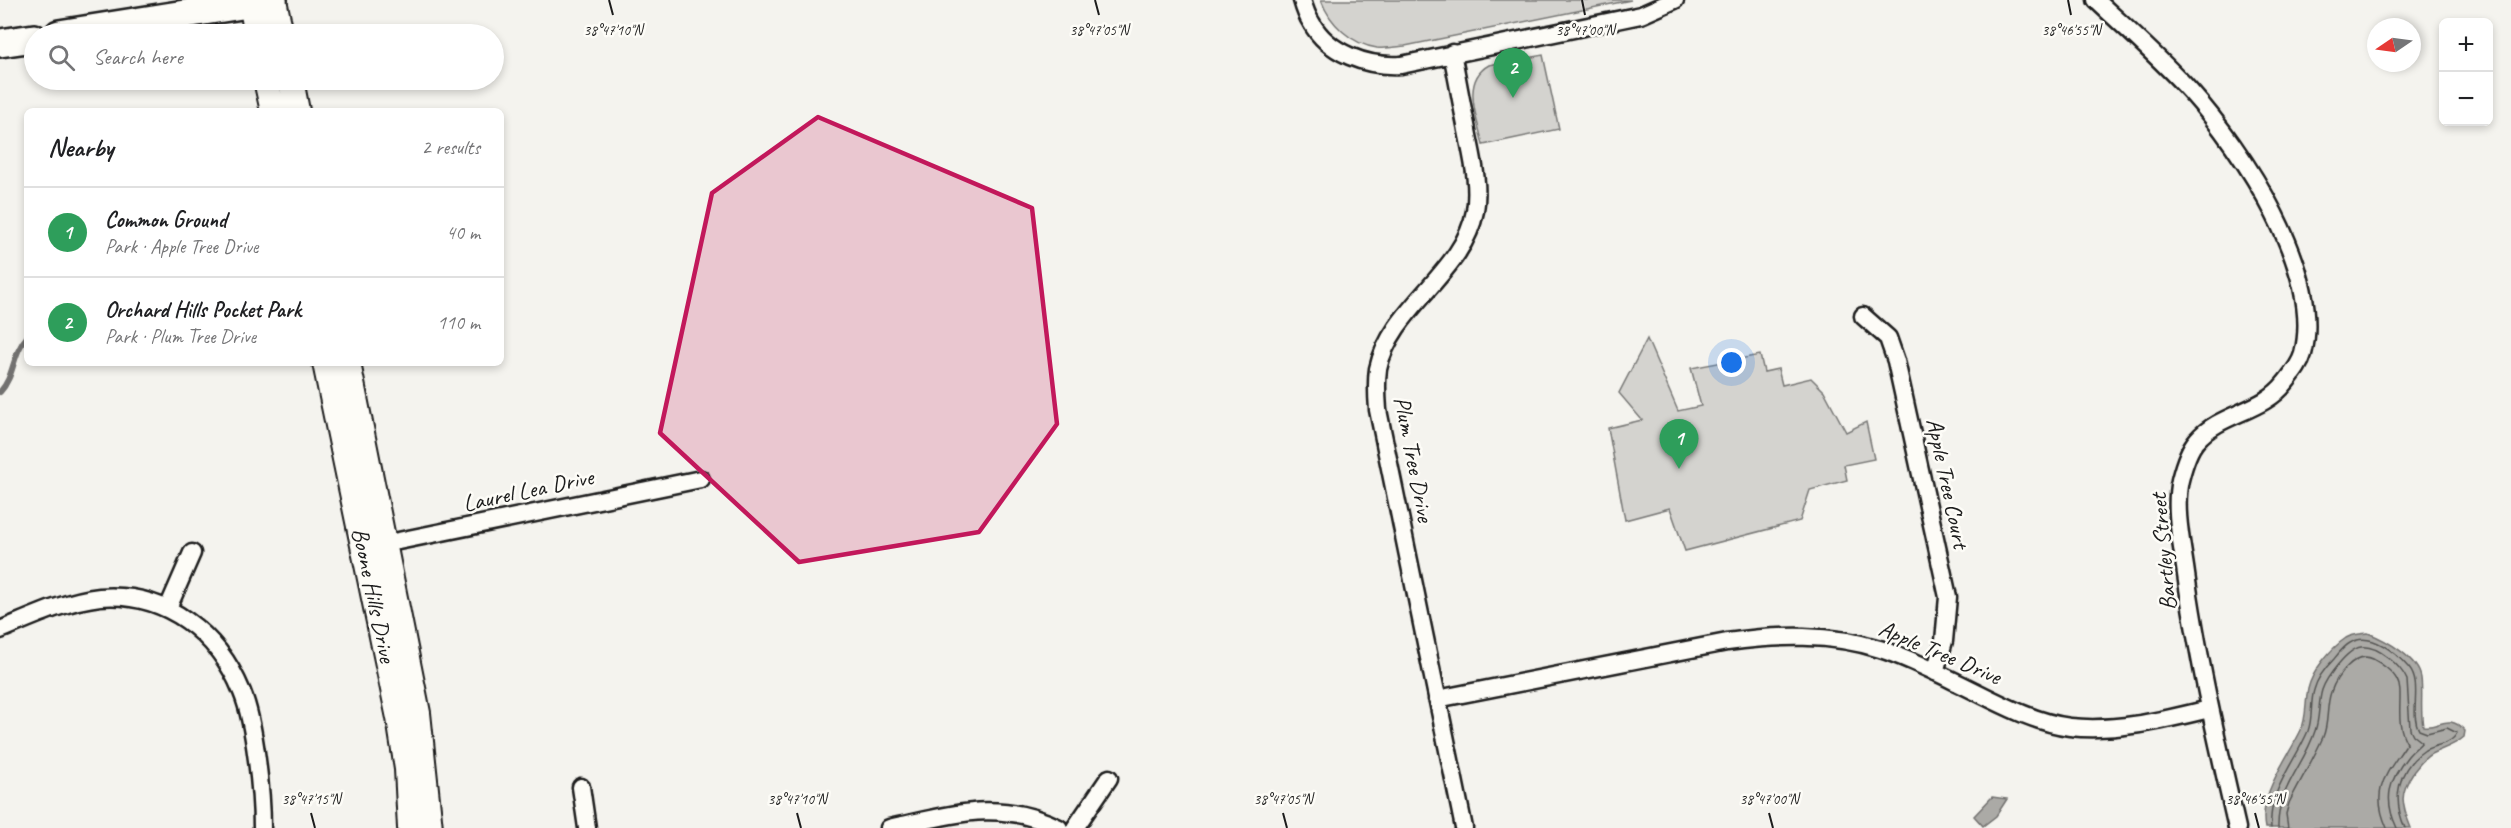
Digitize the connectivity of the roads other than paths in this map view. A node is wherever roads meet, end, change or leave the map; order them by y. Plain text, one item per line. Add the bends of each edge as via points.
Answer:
1 (1302, 0) edge
2 (1675, 0) edge
3 (2096, 0) edge
4 (262, 1) edge
5 (121, 24) edge
6 (259, 24) edge
7 (275, 24) edge
8 (24, 39) edge
9 (0, 43) edge
10 (1452, 53) junction
11 (268, 90) edge
12 (293, 90) edge
13 (272, 108) edge
14 (296, 108) edge
15 (1863, 316) dead end
16 (327, 366) edge
17 (348, 366) edge
18 (701, 479) dead end
19 (374, 546) junction
20 (192, 553) dead end
21 (168, 608) junction
22 (0, 630) edge
23 (1935, 672) junction
24 (1437, 699) junction
25 (2210, 709) junction
26 (1109, 778) dead end
27 (581, 787) dead end
28 (262, 828) edge
29 (410, 828) edge
30 (430, 828) edge
31 (587, 828) edge
32 (889, 828) edge
33 (1059, 828) edge
34 (1075, 828) edge
35 (1464, 828) edge
36 (2237, 828) edge

1 - 10 street via 1311,23 1326,41 1364,62 1401,65
2 - 10 street via 1641,15
3 - 25 street, Bartley Street via 2190,91 2241,158 2280,227 2301,281 2306,307 2306,331 2297,367 2266,400 2196,440 2180,483 2182,547
4 - 5 main road
4 - 6 street
4 - 7 street
8 - 9 main road
10 - 24 street, Plum Tree Drive via 1477,188 1475,211 1470,232 1455,255 1393,336 1378,368 1376,389
11 - 13 street
12 - 14 street
15 - 23 street, Apple Tree Court via 1887,338 1896,362 1948,597 1944,641
16 - 19 street, Boone Hills Drive
17 - 19 street, Boone Hills Drive
18 - 19 street, Laurel Lea Drive
19 - 29 street, Boone Hills Drive via 407,769
19 - 30 street, Boone Hills Drive via 418,712
20 - 21 street
21 - 22 street via 125,597 101,597 57,607
21 - 28 street via 189,621 214,645 232,670 243,695 258,773
23 - 24 street, Apple Tree Drive via 1881,649 1840,640 1769,636
23 - 25 street, Apple Tree Drive via 2007,707 2068,727 2129,727
24 - 35 street, Plum Tree Drive
25 - 36 street, Bartley Street
26 - 34 street
27 - 31 street
32 - 33 street via 979,810 1029,815

